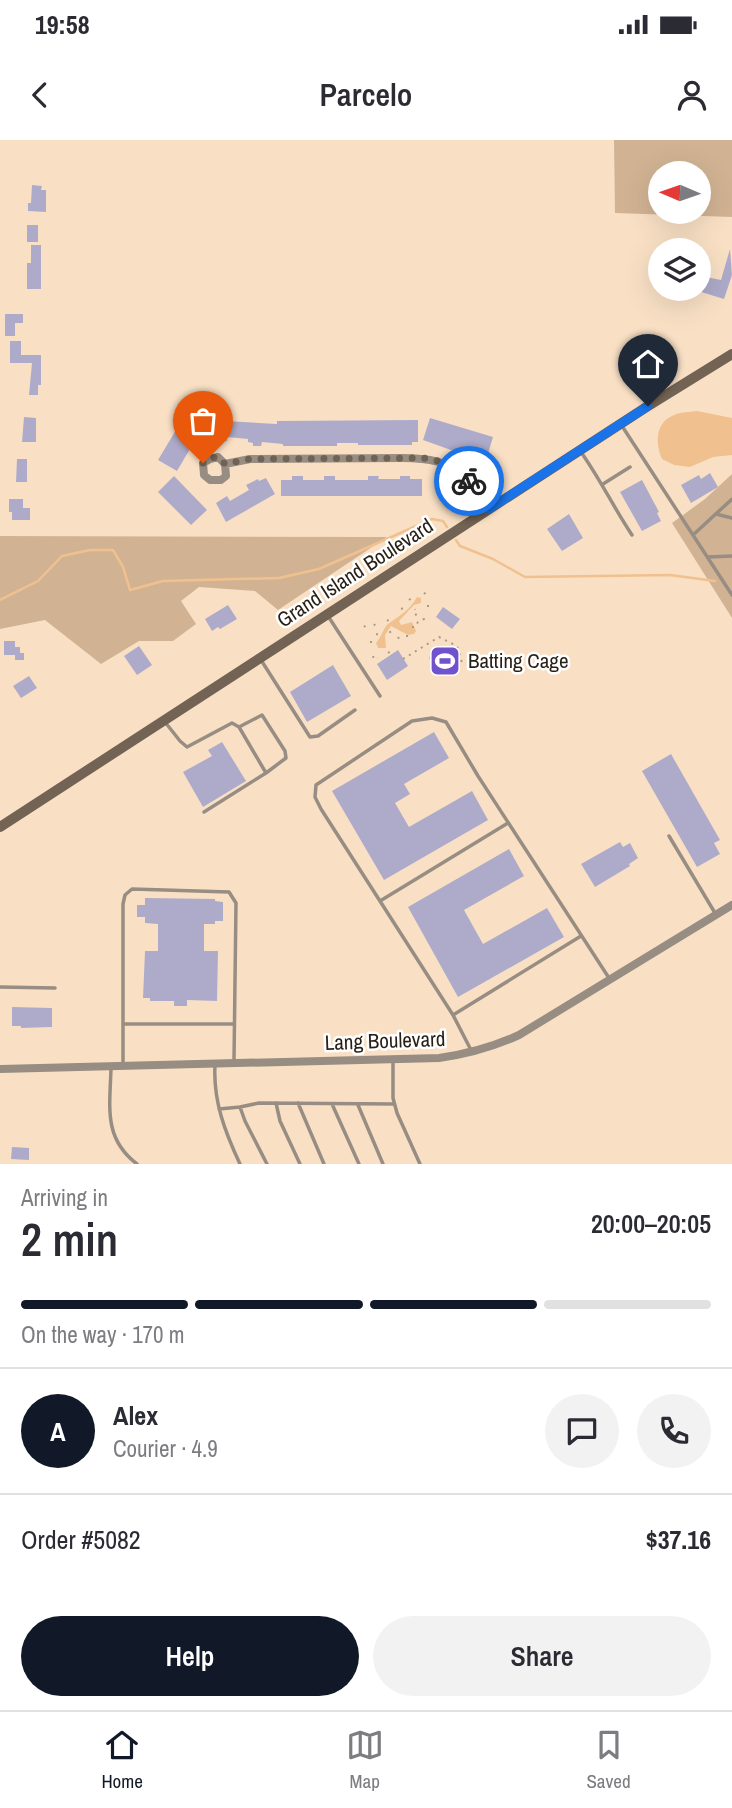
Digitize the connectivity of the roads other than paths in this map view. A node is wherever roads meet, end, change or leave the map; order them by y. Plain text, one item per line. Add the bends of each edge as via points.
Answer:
1 (732, 354) edge
2 (621, 424) junction
3 (580, 450) junction
4 (225, 464) dead end
5 (630, 467) dead end
6 (603, 484) junction
7 (732, 499) edge
8 (489, 509) junction
9 (716, 514) junction
10 (732, 518) edge
11 (632, 535) dead end
12 (693, 535) junction
13 (732, 556) edge
14 (708, 557) junction
15 (732, 595) edge
16 (327, 615) junction
17 (260, 658) junction
18 (380, 696) dead end
19 (355, 710) dead end
20 (164, 720) junction
21 (239, 727) junction
22 (266, 773) junction
23 (204, 812) dead end
24 (508, 823) junction
25 (0, 827) edge
26 (669, 836) dead end
27 (380, 901) junction
28 (732, 905) edge
29 (716, 915) junction
30 (581, 936) junction
31 (610, 980) junction
32 (0, 987) edge
33 (55, 988) dead end
34 (453, 1015) junction
35 (124, 1024) junction
36 (234, 1024) junction
37 (472, 1052) junction
38 (393, 1059) junction
39 (215, 1063) junction
40 (234, 1063) junction
41 (111, 1066) junction
42 (123, 1066) junction
43 (0, 1069) edge
44 (276, 1103) junction
45 (298, 1103) junction
46 (332, 1104) junction
47 (358, 1104) junction
48 (394, 1104) junction
49 (240, 1107) junction
50 (219, 1109) junction
51 (138, 1164) edge
52 (240, 1164) edge
53 (267, 1164) edge
54 (300, 1164) edge
55 (324, 1164) edge
56 (359, 1164) edge
57 (383, 1164) edge
58 (420, 1164) edge

1 - 2 main road, Grand Island Boulevard
2 - 3 main road, Grand Island Boulevard
2 - 12 lane
3 - 6 lane
3 - 8 main road, Grand Island Boulevard
4 - 8 street via 250,459 424,458 474,478
5 - 6 lane
6 - 11 lane
7 - 9 lane
8 - 16 main road, Grand Island Boulevard
9 - 10 lane
9 - 12 lane
12 - 14 lane
13 - 14 lane
14 - 15 lane
16 - 17 main road, Grand Island Boulevard
16 - 18 lane
17 - 19 lane via 310,737
17 - 20 main road, Grand Island Boulevard
20 - 21 lane via 187,747 229,723
20 - 25 main road, Grand Island Boulevard
21 - 22 lane
21 - 22 lane via 262,715 285,751 283,762
22 - 23 lane
24 - 27 lane
24 - 27 lane via 446,722 432,718 412,721 316,785 321,810
24 - 30 lane
26 - 29 lane
27 - 34 lane
28 - 29 street, Lang Boulevard
29 - 31 street, Lang Boulevard
30 - 31 lane
30 - 34 lane
31 - 37 street, Lang Boulevard via 519,1035
32 - 33 lane
34 - 37 lane
35 - 36 lane
35 - 36 lane via 123,905 132,889 229,892 236,903
35 - 42 lane
36 - 40 lane
37 - 38 street, Lang Boulevard
38 - 40 street, Lang Boulevard
38 - 48 lane
39 - 40 street, Lang Boulevard
39 - 42 street, Lang Boulevard
39 - 50 lane
41 - 42 street, Lang Boulevard
41 - 43 street, Lang Boulevard
41 - 51 lane via 112,1133 124,1154
44 - 45 lane
44 - 49 lane
44 - 54 lane
45 - 46 lane
45 - 55 lane
46 - 47 lane
46 - 56 lane
47 - 48 lane
47 - 57 lane
48 - 58 lane
49 - 50 lane
49 - 53 lane
50 - 52 lane

